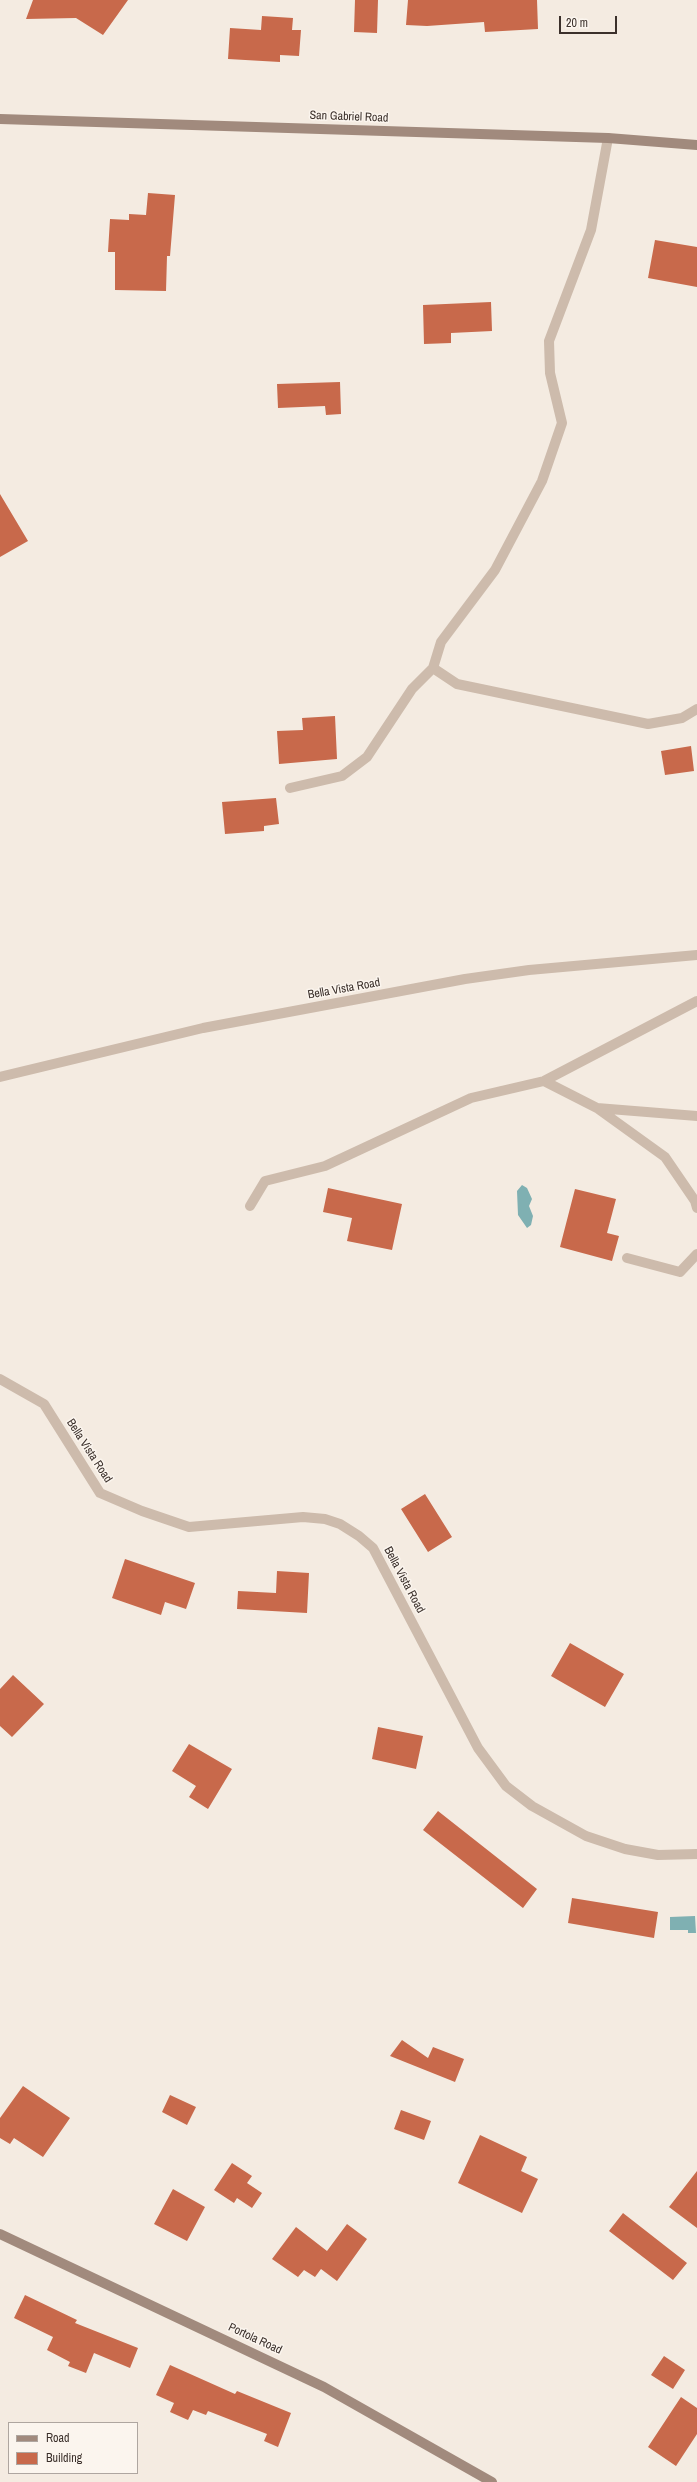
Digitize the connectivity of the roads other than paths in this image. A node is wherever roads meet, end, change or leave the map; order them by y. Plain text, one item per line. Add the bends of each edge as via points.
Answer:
1 (0, 119) edge
2 (608, 138) junction
3 (697, 145) edge
4 (433, 668) junction
5 (697, 708) edge
6 (290, 788) dead end
7 (697, 956) edge
8 (697, 1001) edge
9 (0, 1077) edge
10 (544, 1081) junction
11 (597, 1108) junction
12 (697, 1116) edge
13 (250, 1206) dead end
14 (697, 1208) edge
15 (697, 1254) edge
16 (627, 1258) dead end
17 (0, 1379) edge
18 (697, 1854) edge
19 (0, 2234) edge
20 (492, 2482) edge

1 - 2 street, San Gabriel Road
2 - 3 street, San Gabriel Road
2 - 4 street via 591,230 549,341 550,373 562,423 542,481 495,570 441,642
4 - 5 street via 457,684 648,724 682,718
4 - 6 street via 412,689 366,757 342,776
7 - 9 street, Bella Vista Road via 529,970 465,979 203,1028
8 - 10 street
10 - 11 street
10 - 13 street via 471,1098 325,1166 265,1181
11 - 12 street
11 - 14 street via 665,1157 695,1201
15 - 16 street via 680,1272
17 - 18 street, Bella Vista Road via 44,1404 100,1493 189,1527 303,1517 325,1519 340,1524 359,1536 373,1548 478,1748 506,1786 532,1806 586,1836 625,1849 658,1855
19 - 20 street, Portola Road via 324,2387

